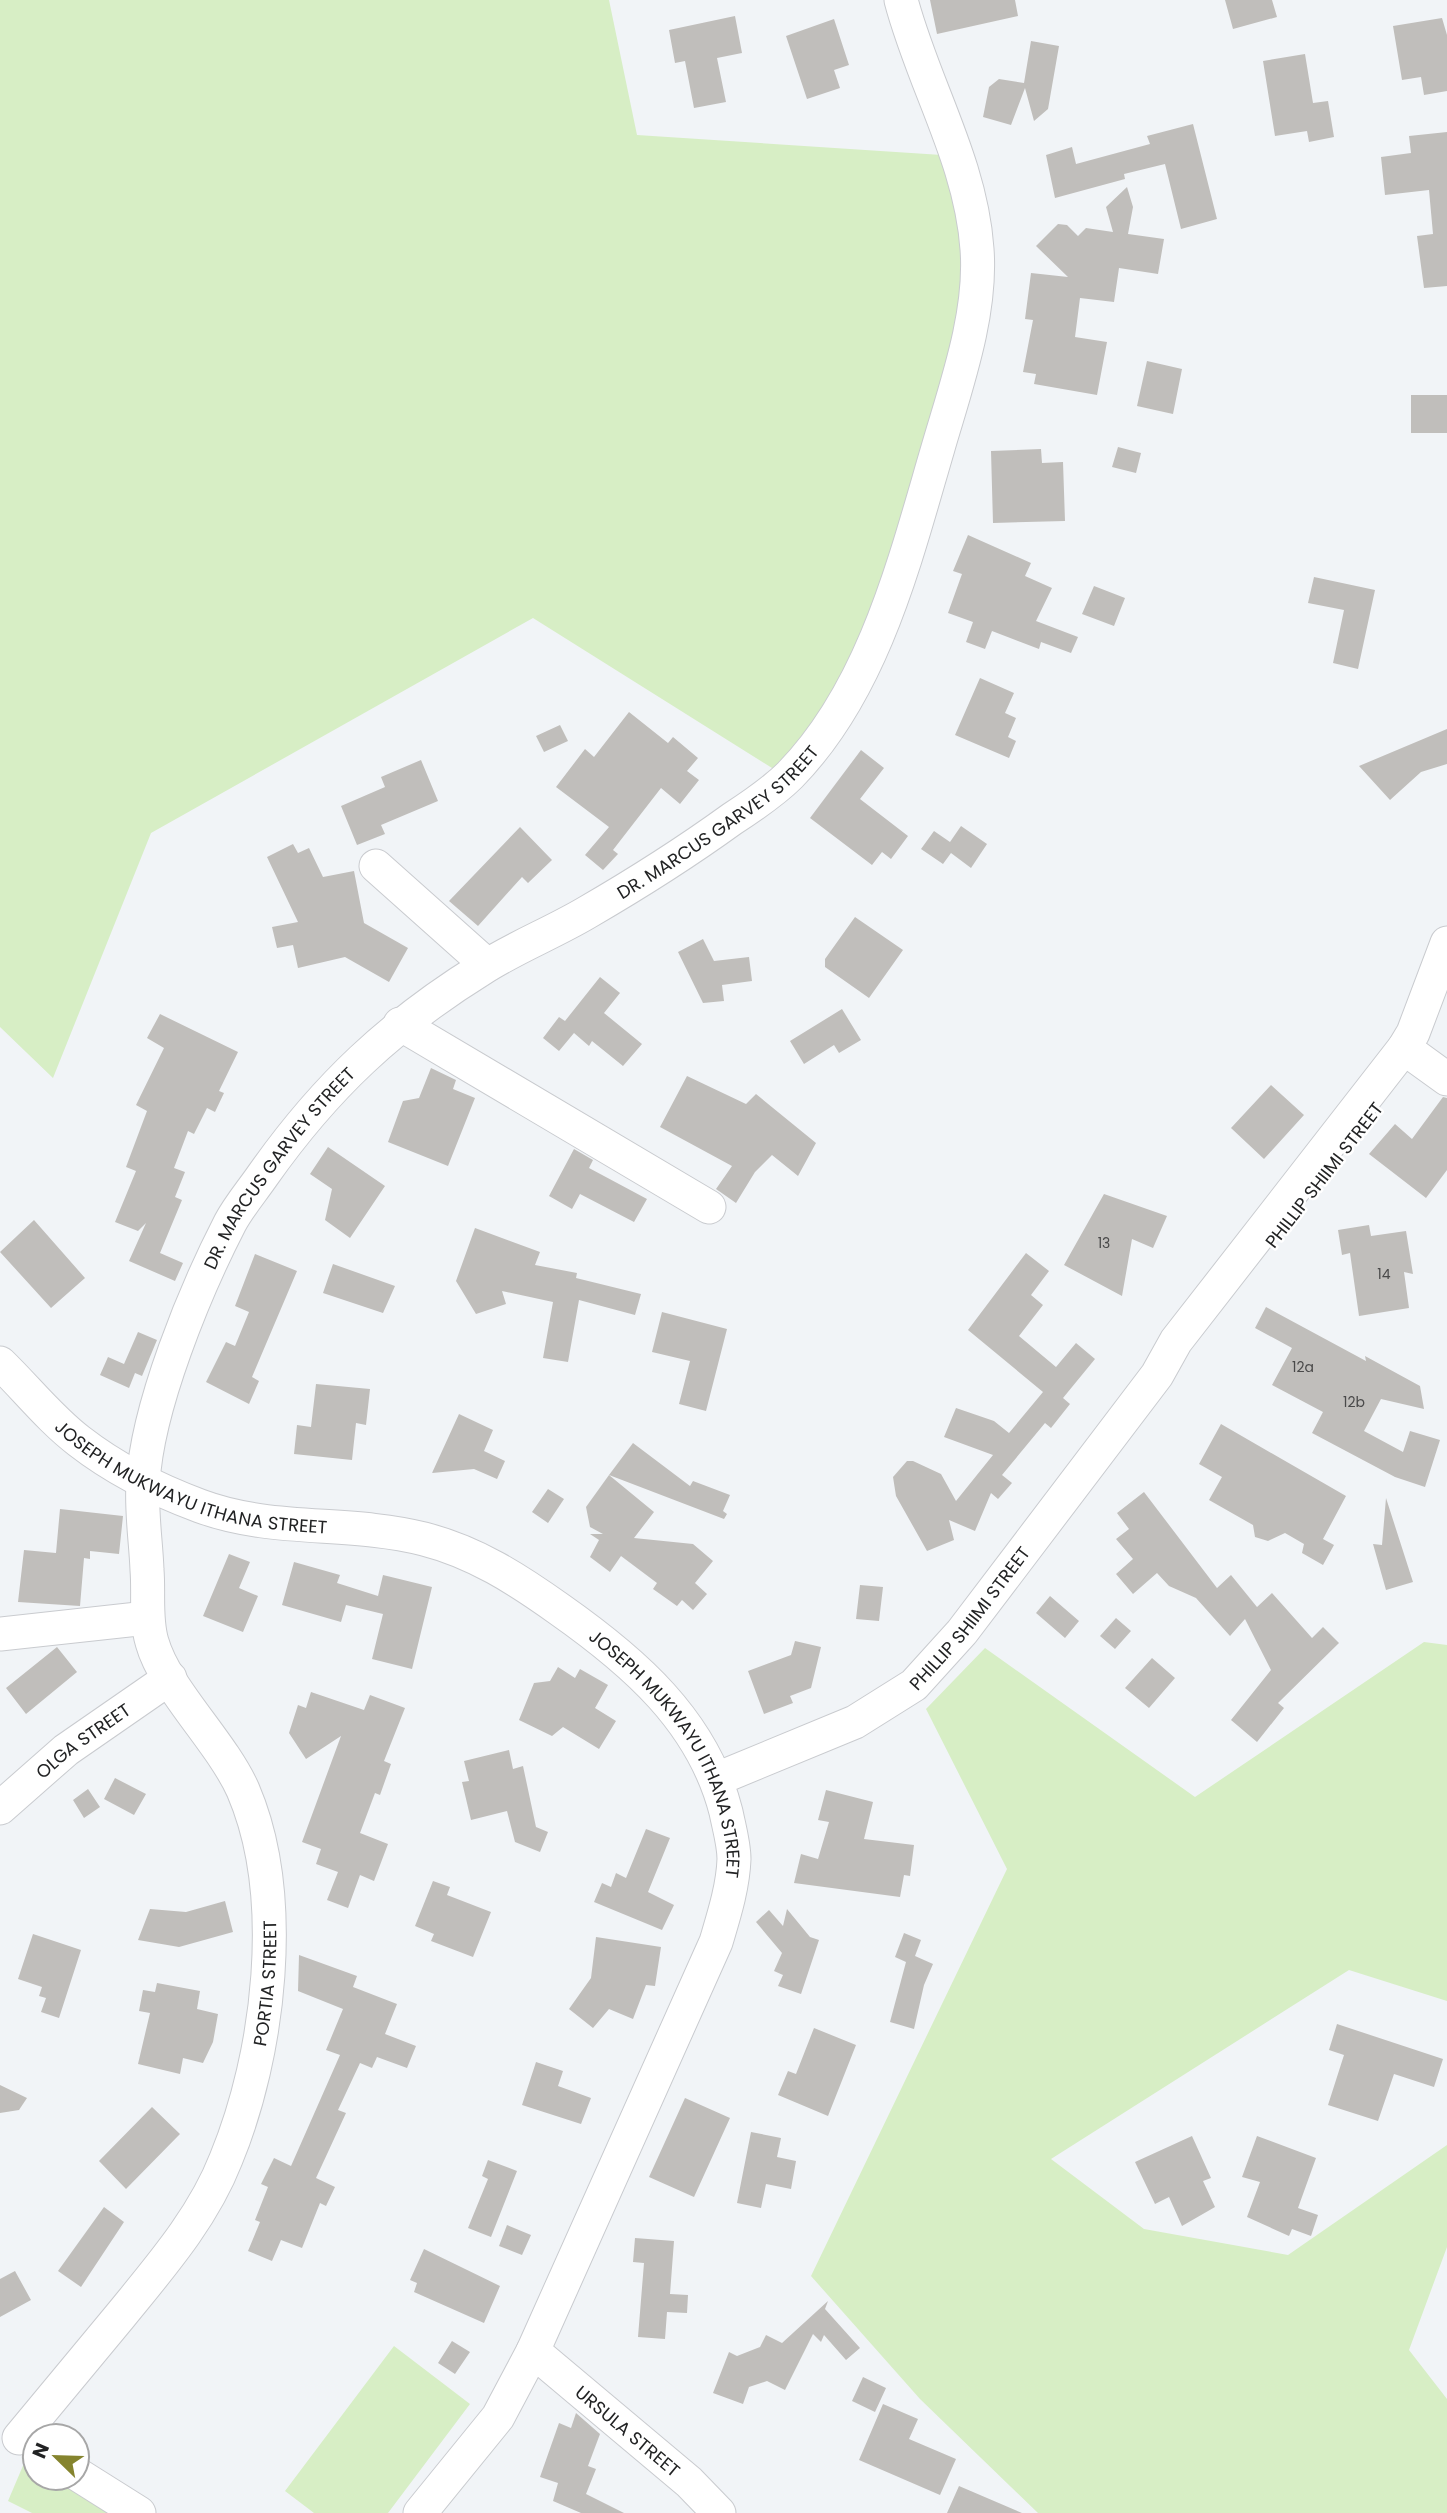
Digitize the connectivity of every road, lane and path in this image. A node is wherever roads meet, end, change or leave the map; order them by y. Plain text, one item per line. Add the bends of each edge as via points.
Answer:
1 (901, 0) edge
2 (376, 866) dead end
3 (1447, 943) edge
4 (487, 965) junction
5 (1447, 994) edge
6 (400, 1024) junction
7 (1421, 1048) edge
8 (1447, 1079) edge
9 (709, 1207) dead end
10 (0, 1363) edge
11 (142, 1482) junction
12 (148, 1618) junction
13 (0, 1634) edge
14 (170, 1678) junction
15 (718, 1779) junction
16 (0, 1808) edge
17 (533, 2351) junction
18 (18, 2439) edge
19 (91, 2483) edge
20 (139, 2513) edge
21 (420, 2513) edge
22 (719, 2513) edge

1 - 4 street, DR. MARCUS GARVEY STREET via 965,182 978,255 972,314 955,390 889,603 860,673 825,733 788,778 684,853 581,916
2 - 4 street
3 - 7 street, PHILLIP SHIIMI STREET
4 - 6 street, DR. MARCUS GARVEY STREET
5 - 7 street, PHILLIP SHIIMI STREET
6 - 9 street
6 - 11 street, DR. MARCUS GARVEY STREET via 334,1084 233,1217 185,1323 155,1417
7 - 8 street
7 - 15 street, PHILLIP SHIIMI STREET via 1188,1351 1157,1375 962,1632 914,1685 855,1722
10 - 11 street, JOSEPH MUKWAYU ITHANA STREET via 78,1440
11 - 12 street, PORTIA STREET
11 - 15 street, JOSEPH MUKWAYU ITHANA STREET via 202,1507 267,1522 382,1530 469,1553 521,1582 634,1665 689,1729
12 - 13 street
12 - 14 street, PORTIA STREET via 153,1649
14 - 16 street, OLGA STREET via 66,1750
14 - 18 street, PORTIA STREET via 243,1791 261,1855 270,1947 256,2056 245,2109 223,2167 199,2211 171,2253
15 - 17 street, JOSEPH MUKWAYU ITHANA STREET via 734,1858 729,1899 716,1942
17 - 21 street, JOSEPH MUKWAYU ITHANA STREET via 498,2417
17 - 22 street, URSULA STREET via 689,2482
19 - 20 street

